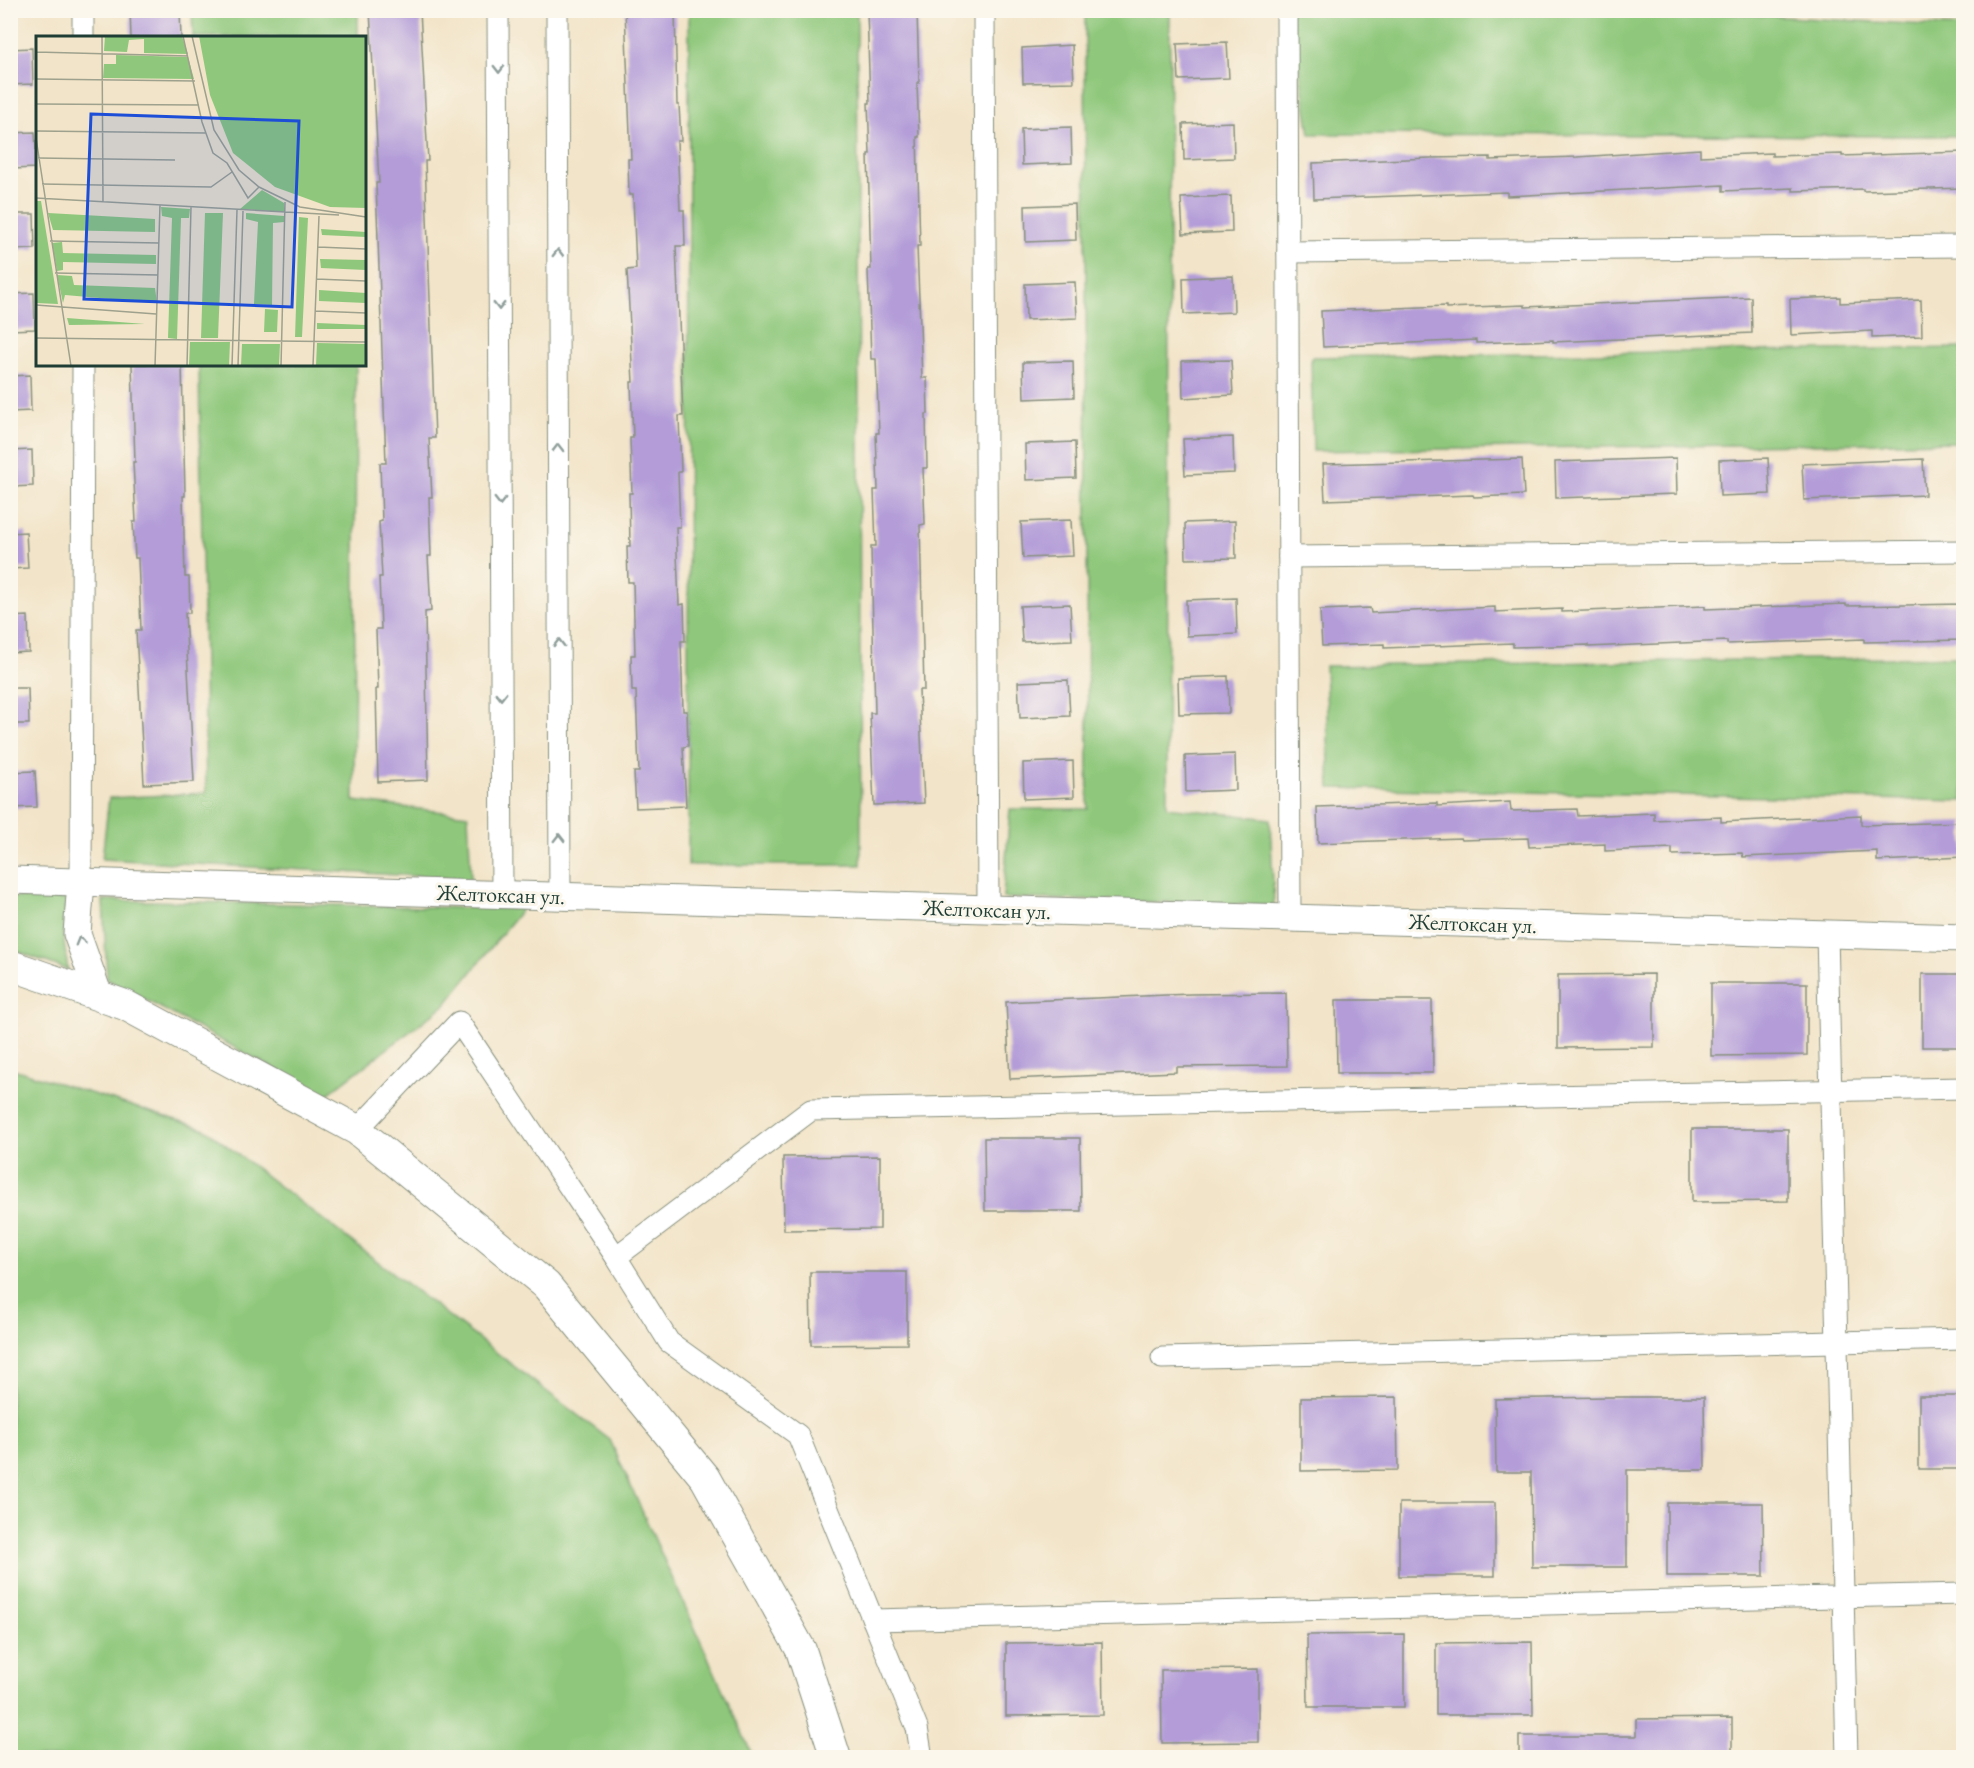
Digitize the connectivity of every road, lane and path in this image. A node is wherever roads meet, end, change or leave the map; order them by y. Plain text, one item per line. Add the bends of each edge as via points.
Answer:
1 (83, 10) edge
2 (498, 10) edge
3 (557, 10) edge
4 (984, 10) edge
5 (1287, 10) edge
6 (83, 36) edge
7 (1964, 246) edge
8 (1288, 252) junction
9 (82, 366) edge
10 (1964, 550) edge
11 (1289, 557) junction
12 (10, 880) edge
13 (81, 882) junction
14 (502, 895) junction
15 (560, 896) junction
16 (988, 909) junction
17 (1290, 918) junction
18 (1827, 934) junction
19 (1964, 938) edge
20 (10, 965) edge
21 (99, 996) junction
22 (1964, 1088) edge
23 (1831, 1090) junction
24 (357, 1130) junction
25 (616, 1257) junction
26 (1964, 1339) edge
27 (1837, 1342) junction
28 (1162, 1358) dead end
29 (1964, 1594) edge
30 (1843, 1597) junction
31 (873, 1620) junction
32 (836, 1758) edge
33 (922, 1758) edge
34 (1847, 1758) edge

1 - 6 street
2 -> 14 street
15 -> 3 street
4 - 16 street
5 - 8 street
7 - 8 street
8 - 11 street
9 - 13 street
10 - 11 street
11 - 17 street
12 - 13 street, Желтоксан ул.
13 - 14 street, Желтоксан ул.
21 -> 13 street via 77,934
14 - 15 street, Желтоксан ул.
15 - 16 street, Желтоксан ул.
16 - 17 street, Желтоксан ул.
17 - 18 street, Желтоксан ул.
18 - 19 street, Желтоксан ул.
18 - 23 street
20 - 21 main road
21 - 24 main road via 125,1005
22 - 23 street
23 - 25 street via 811,1110
23 - 27 street
24 - 25 street via 459,1022
24 - 32 main road via 546,1285 705,1478 801,1650
25 - 31 street via 669,1342 798,1435
26 - 27 street
27 - 28 street
27 - 30 street
29 - 30 street
30 - 31 street
30 - 34 street
31 - 33 street via 917,1728

